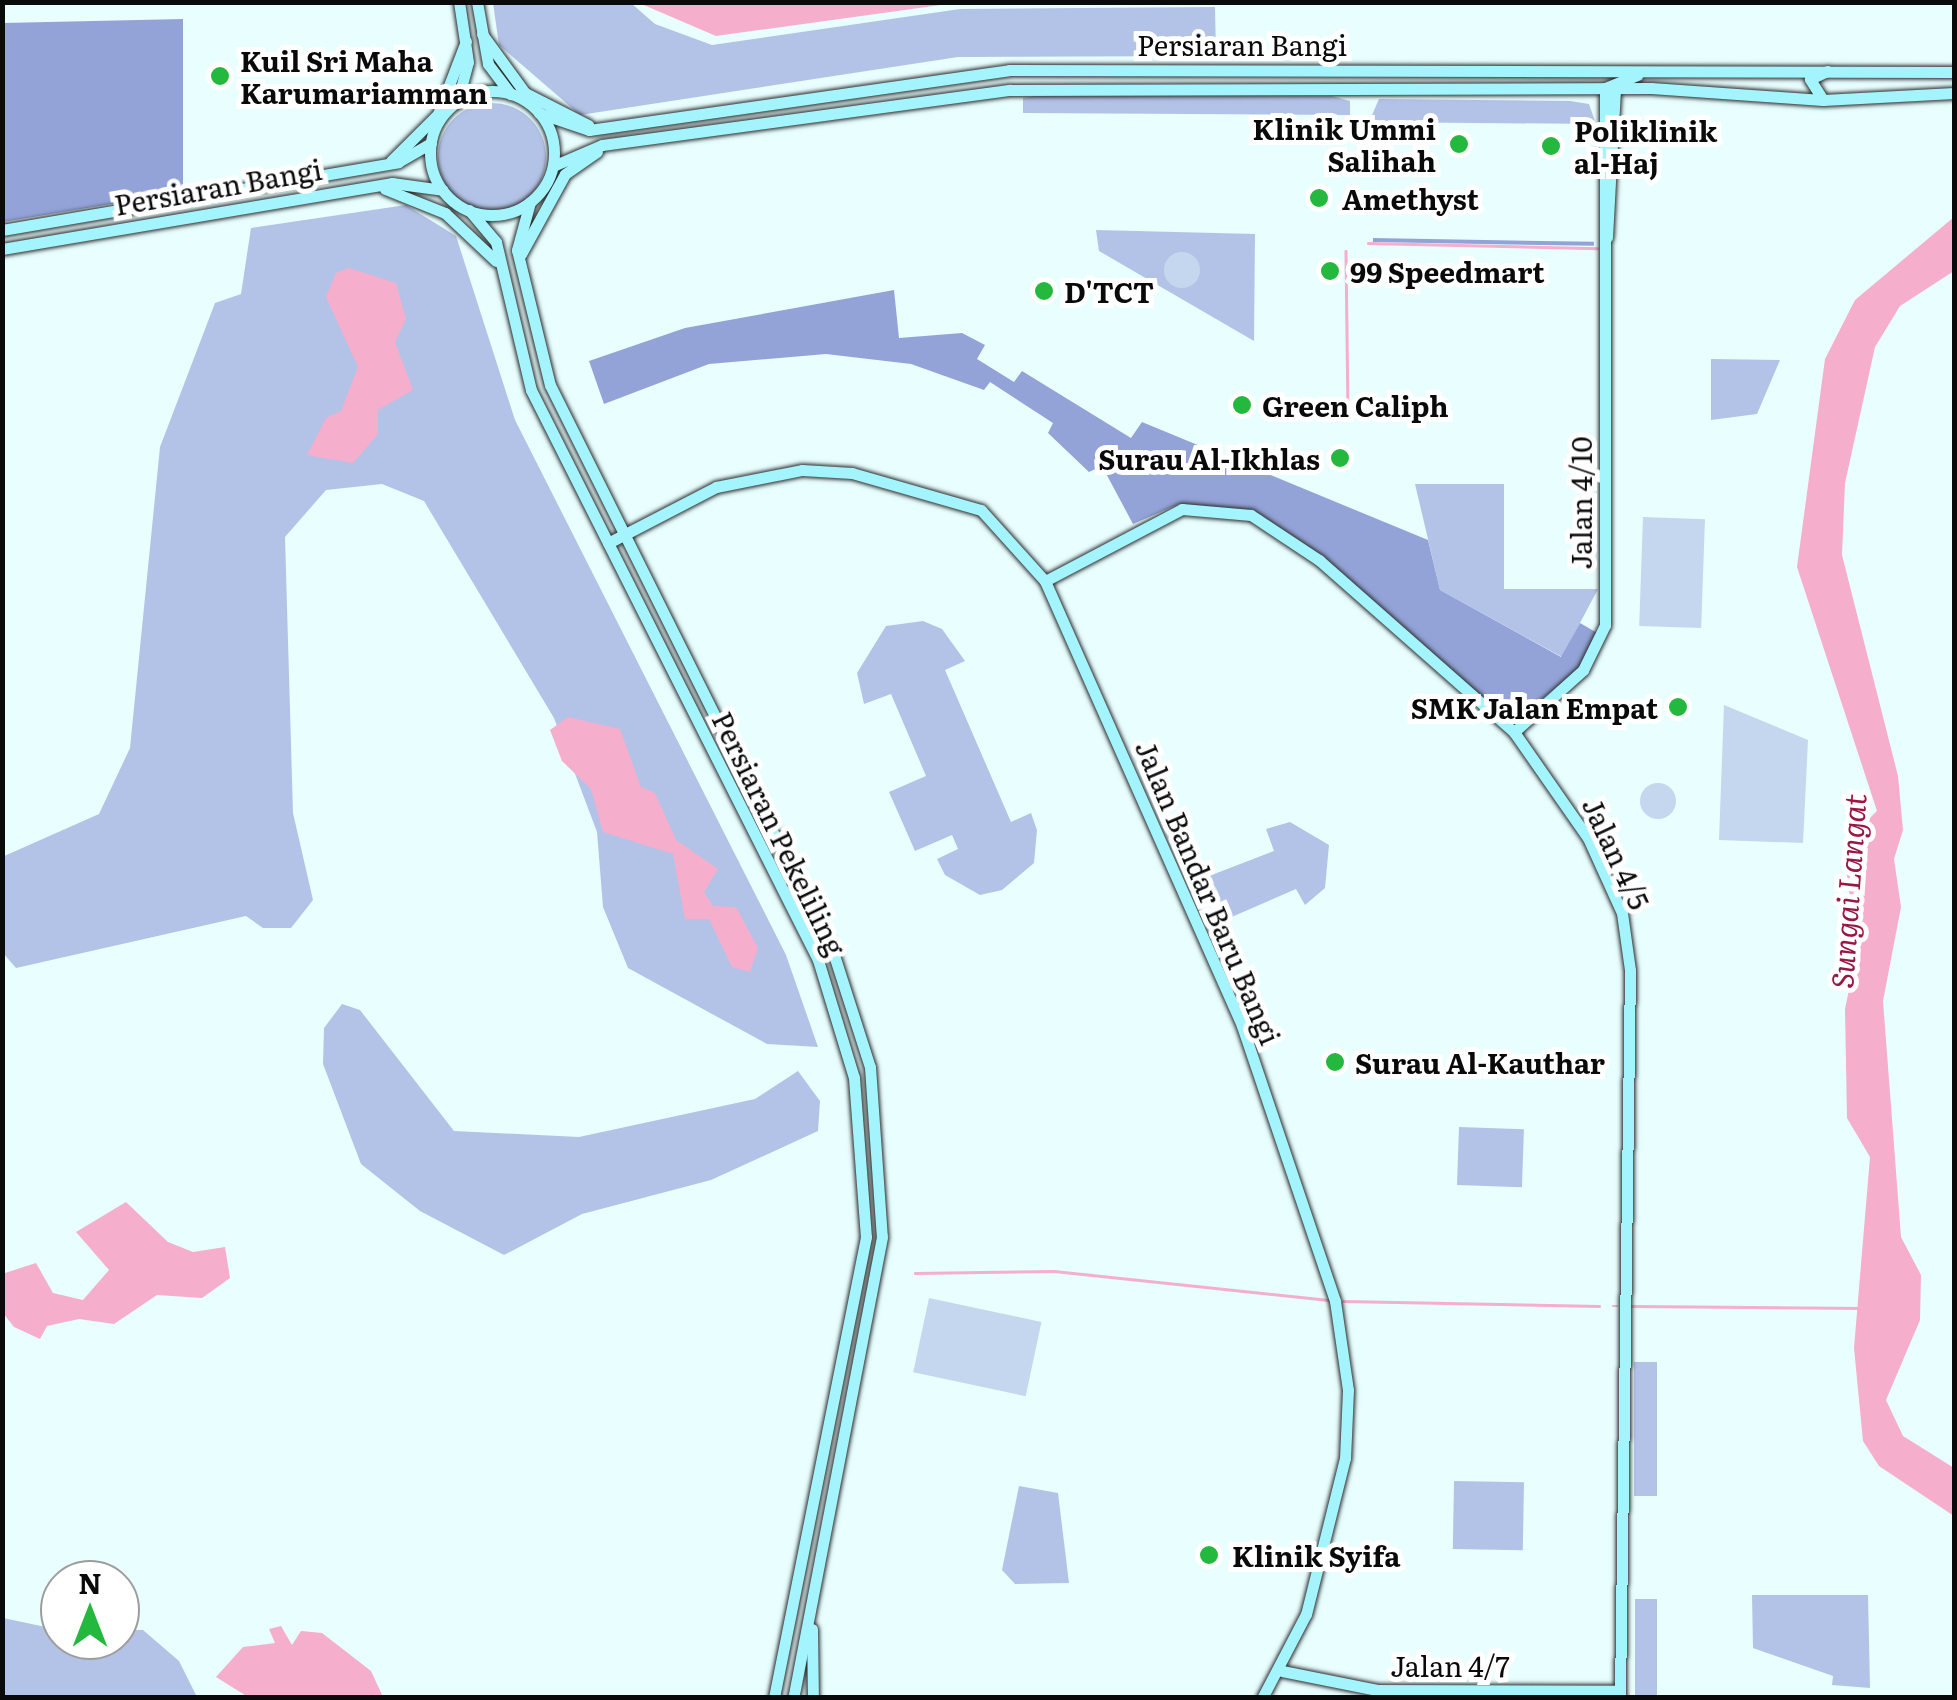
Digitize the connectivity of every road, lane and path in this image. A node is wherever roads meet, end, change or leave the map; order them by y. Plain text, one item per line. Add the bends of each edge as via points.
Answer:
1 (459, 2) edge
2 (476, 2) edge
3 (482, 34) junction
4 (466, 41) junction
5 (1488, 68) junction
6 (1786, 68) junction
7 (1836, 68) junction
8 (1954, 72) edge
9 (1610, 85) junction
10 (1576, 88) junction
11 (1651, 88) junction
12 (1954, 93) edge
13 (511, 94) junction
14 (1822, 100) junction
15 (457, 103) junction
16 (539, 113) junction
17 (1610, 114) junction
18 (608, 128) junction
19 (629, 142) junction
20 (431, 144) junction
21 (384, 164) junction
22 (553, 166) junction
23 (366, 187) junction
24 (443, 190) junction
25 (530, 202) junction
26 (468, 210) junction
27 (2, 230) edge
28 (2, 248) edge
29 (520, 262) junction
30 (502, 274) junction
31 (624, 533) junction
32 (608, 543) junction
33 (1045, 581) junction
34 (1514, 732) junction
35 (839, 1382) junction
36 (856, 1386) junction
37 (812, 1605) junction
38 (1282, 1671) junction
39 (1620, 1694) edge
40 (774, 1698) edge
41 (793, 1698) edge
42 (813, 1698) edge
43 (1262, 1698) edge

1 - 4 main road
2 - 3 main road
3 - 13 main road via 490,69
3 - 18 main road via 525,93 560,116
4 - 15 main road
4 - 21 main road via 438,114
5 - 6 main road, Persiaran Bangi
5 - 9 main road
5 - 18 main road, Persiaran Bangi via 1008,70
6 - 7 main road, Persiaran Bangi
6 - 9 main road
7 - 8 main road, Persiaran Bangi
7 - 14 main road via 1810,79
9 - 10 main road, Persiaran Bangi
9 - 11 main road, Persiaran Bangi
9 - 17 main road, Jalan 4/10
10 - 17 main road
10 - 19 main road, Persiaran Bangi via 1010,90
11 - 14 main road, Persiaran Bangi
11 - 17 main road
12 - 14 main road, Persiaran Bangi
13 - 15 main road
13 - 16 main road
15 - 20 main road
16 - 18 main road, Persiaran Bangi via 570,128
16 - 22 main road
17 - 34 main road, Jalan 4/10 via 1605,626 1583,670
19 - 22 main road, Persiaran Bangi
19 - 29 main road via 566,174 532,222
20 - 21 main road, Persiaran Bangi
20 - 24 main road
21 - 27 main road, Persiaran Bangi
22 - 25 main road
23 - 24 main road, Persiaran Bangi
23 - 28 main road, Persiaran Bangi
23 - 30 main road via 422,198 484,244
24 - 26 main road
25 - 26 main road via 500,214
25 - 29 main road, Persiaran Pekeliling
26 - 30 main road, Persiaran Pekeliling via 493,236
29 - 31 main road, Persiaran Pekeliling via 550,385
30 - 32 main road, Persiaran Pekeliling via 531,390
31 - 32 main road, Jalan Bandar Baru Bangi
31 - 33 main road, Jalan Bandar Baru Bangi via 678,502 760,475 852,474 981,510
31 - 36 main road, Persiaran Pekeliling via 834,954 870,1067 882,1237
32 - 35 main road, Persiaran Pekeliling via 818,960 854,1078 866,1237
33 - 34 main road, Jalan 4/5 via 1182,509 1251,514 1319,560
33 - 38 main road, Jalan Bandar Baru Bangi via 1242,1026 1335,1301 1347,1443 1322,1562
34 - 39 main road, Jalan 4/5 via 1588,838 1629,944
35 - 36 main road
35 - 40 main road, Persiaran Pekeliling
36 - 37 main road, Persiaran Pekeliling
37 - 41 main road, Persiaran Pekeliling
37 - 42 main road
38 - 39 main road, Jalan 4/7 via 1377,1690
38 - 43 main road, Jalan Bandar Baru Bangi

